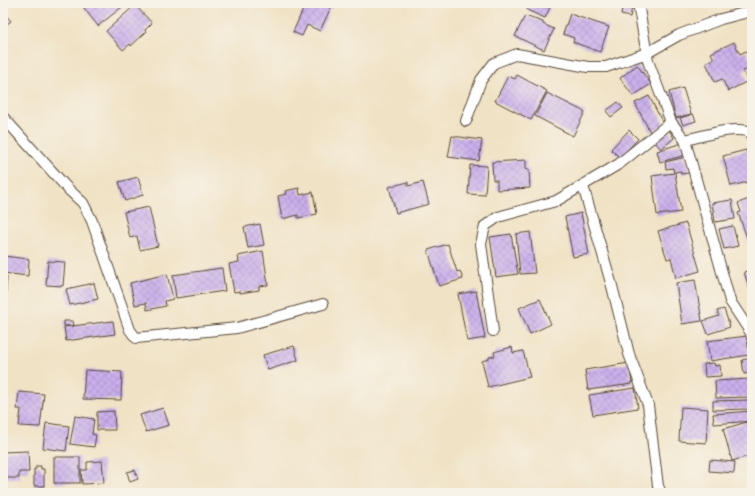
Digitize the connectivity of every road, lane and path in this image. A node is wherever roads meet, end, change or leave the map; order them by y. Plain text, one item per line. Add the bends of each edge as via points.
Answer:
1 (638, 3) edge
2 (752, 11) edge
3 (646, 53) junction
4 (3, 117) edge
5 (466, 122) dead end
6 (671, 122) junction
7 (752, 138) edge
8 (684, 140) junction
9 (583, 186) junction
10 (323, 304) dead end
11 (493, 331) dead end
12 (752, 338) edge
13 (661, 493) edge

1 - 3 street
2 - 3 street via 721,18 679,35
3 - 5 street via 606,68 588,68 517,54 494,63 481,80
3 - 6 street
4 - 10 street via 83,203 92,221 130,330 136,338 237,328
6 - 8 street
6 - 9 street via 619,164
7 - 8 street via 748,131 739,130
8 - 12 street via 730,302
9 - 11 street via 556,202 498,217 485,226 480,244
9 - 13 street via 629,354 648,405

